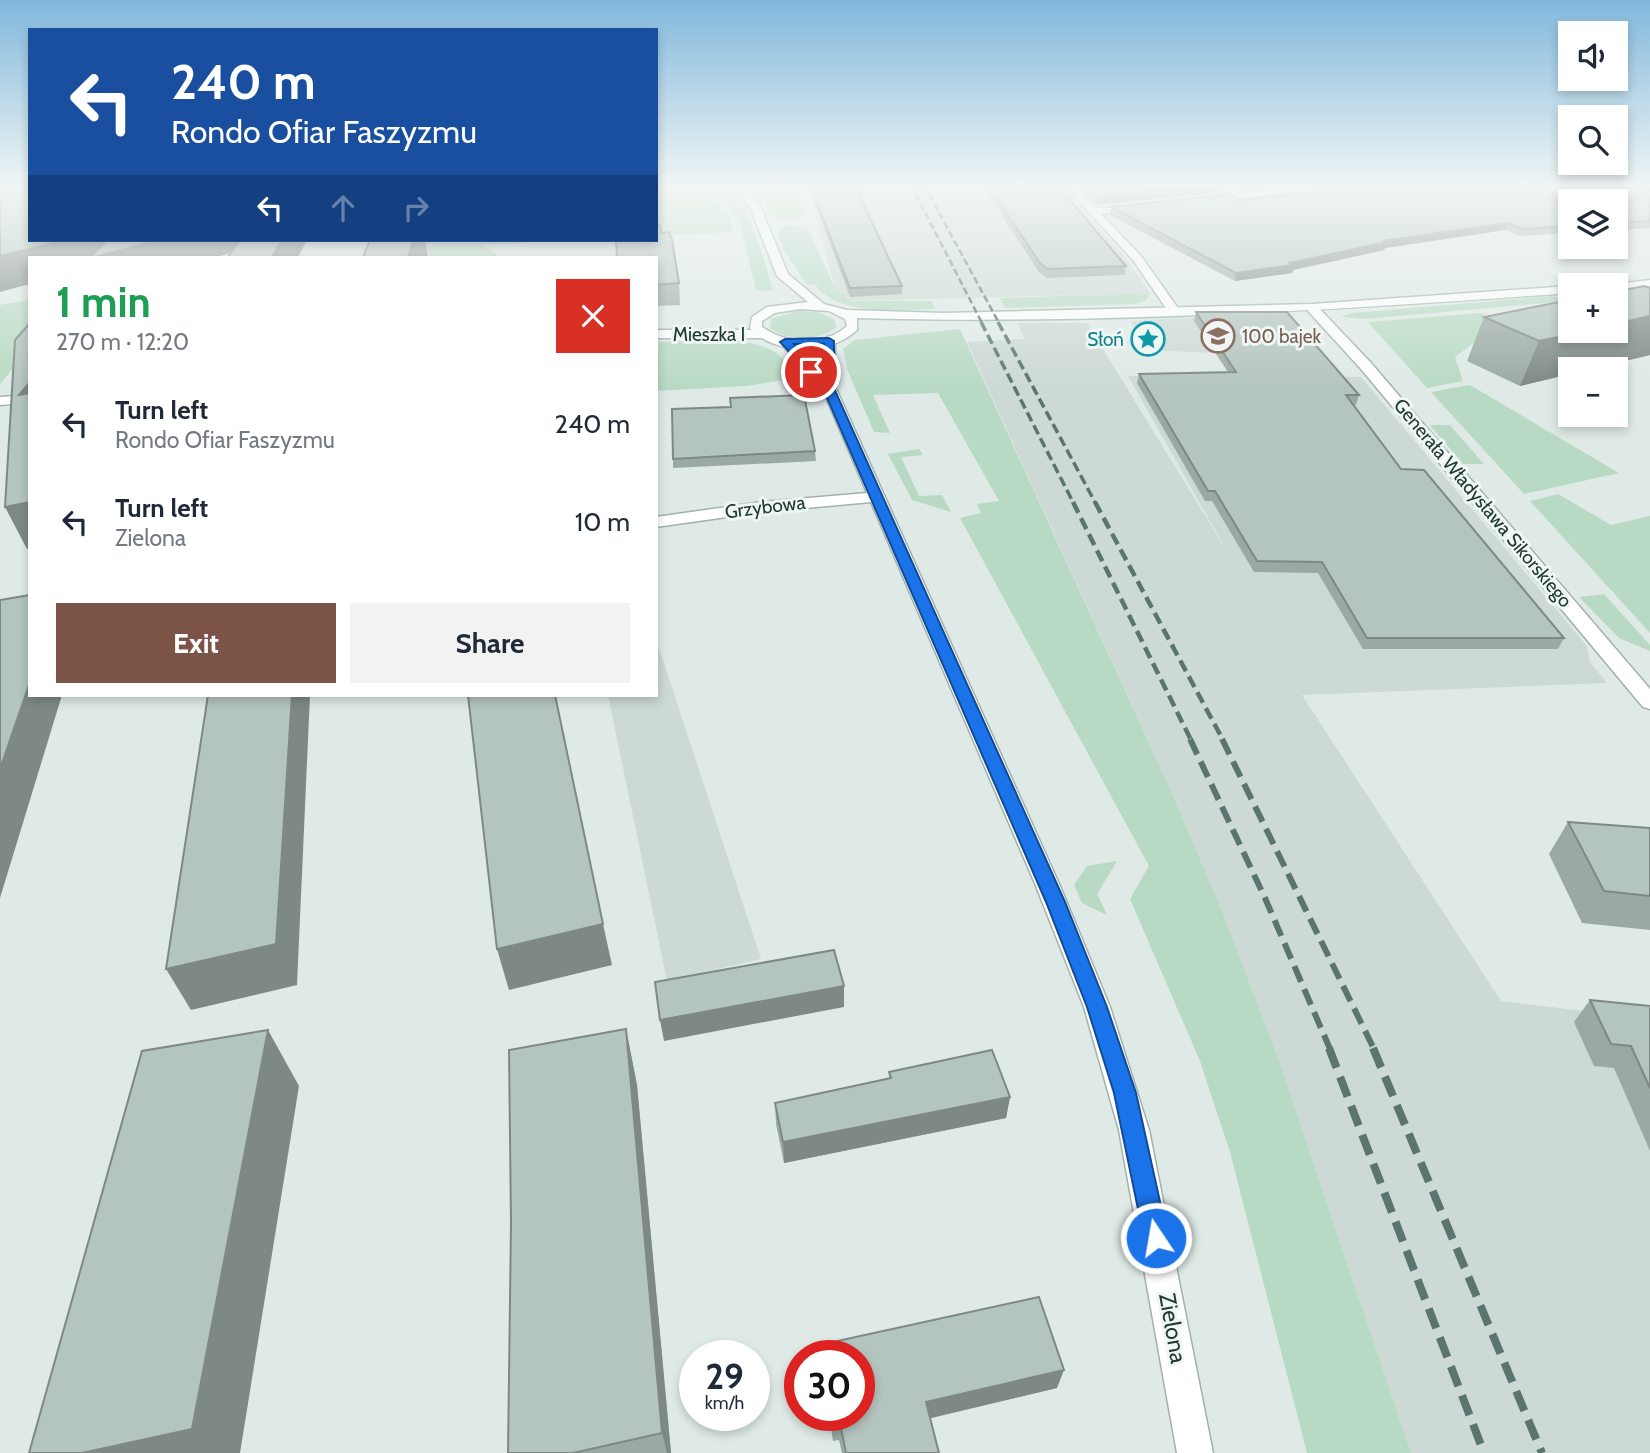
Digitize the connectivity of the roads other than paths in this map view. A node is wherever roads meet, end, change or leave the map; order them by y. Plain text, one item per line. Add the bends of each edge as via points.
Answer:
1 (774, 253) edge
2 (1132, 253) edge
3 (783, 276) junction
4 (1650, 283) edge
5 (1628, 285) edge
6 (1558, 290) edge
7 (819, 305) junction
8 (1312, 308) junction
9 (775, 309) junction
10 (1174, 311) junction
11 (847, 314) junction
12 (758, 317) junction
13 (944, 317) junction
14 (851, 330) junction
15 (658, 333) edge
16 (658, 333) edge
17 (761, 334) junction
18 (829, 341) junction
19 (785, 342) junction
20 (827, 384) junction
21 (875, 497) junction
22 (658, 522) edge
23 (1650, 702) edge
24 (1195, 1453) edge

1 - 3 street
2 - 10 street
3 - 7 street
3 - 9 street
4 - 5 street
6 - 8 street
7 - 9 street
7 - 11 street
8 - 10 street
8 - 23 street, Generała Władysława Sikorskiego
9 - 12 street, Mieszka I
10 - 13 street
11 - 13 street
11 - 14 street via 853,320
12 - 15 street, Mieszka I
12 - 17 street via 755,326
13 - 14 street
14 - 18 street
16 - 17 street, Mieszka I
17 - 19 street, Mieszka I
18 - 19 street
18 - 20 street, Zielona via 832,373
19 - 20 street, Zielona
20 - 21 street, Zielona
21 - 22 street, Grzybowa
21 - 24 street, Zielona via 1058,907 1107,1037 1134,1130

